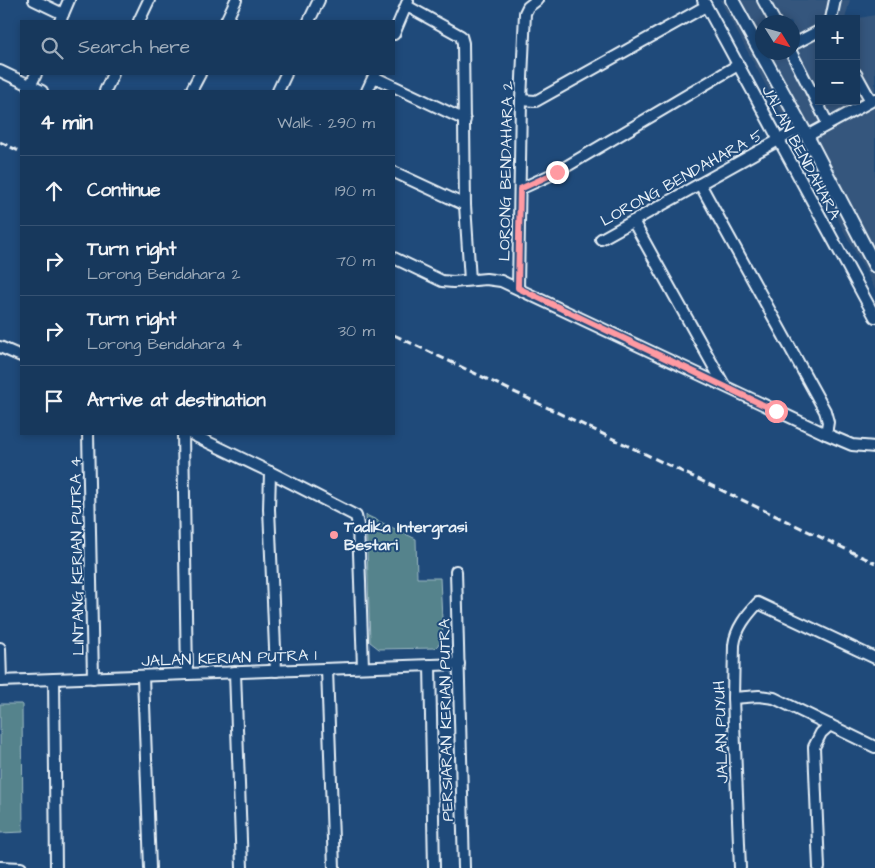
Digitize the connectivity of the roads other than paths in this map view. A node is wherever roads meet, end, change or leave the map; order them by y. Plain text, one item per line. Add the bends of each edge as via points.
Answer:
1 (34, 0) edge
2 (69, 0) edge
3 (150, 0) edge
4 (236, 0) edge
5 (319, 0) edge
6 (537, 0) edge
7 (732, 0) edge
8 (763, 0) edge
9 (835, 0) edge
10 (408, 3) edge
11 (704, 3) edge
12 (771, 15) edge
13 (832, 15) edge
14 (61, 18) edge
15 (140, 20) edge
16 (226, 20) edge
17 (310, 20) edge
18 (395, 32) edge
19 (815, 33) edge
20 (800, 41) edge
21 (796, 60) edge
22 (738, 65) junction
23 (0, 71) edge
24 (36, 75) edge
25 (113, 75) edge
26 (199, 75) edge
27 (286, 75) edge
28 (375, 75) edge
29 (860, 80) edge
30 (30, 86) junction
31 (40, 90) edge
32 (105, 90) edge
33 (192, 90) edge
34 (278, 90) edge
35 (368, 90) edge
36 (521, 100) junction
37 (873, 100) edge
38 (465, 120) junction
39 (828, 124) junction
40 (804, 131) junction
41 (778, 140) junction
42 (395, 172) edge
43 (700, 184) junction
44 (520, 189) junction
45 (465, 205) junction
46 (633, 221) junction
47 (601, 239) dead end
48 (395, 258) edge
49 (875, 266) edge
50 (470, 280) junction
51 (518, 288) junction
52 (875, 318) edge
53 (0, 347) edge
54 (20, 356) edge
55 (724, 385) junction
56 (826, 434) junction
57 (88, 435) edge
58 (183, 435) edge
59 (193, 435) edge
60 (875, 447) edge
61 (270, 472) junction
62 (456, 571) dead end
63 (0, 648) edge
64 (875, 658) edge
65 (459, 664) junction
66 (430, 665) junction
67 (363, 668) junction
68 (327, 669) junction
69 (276, 671) junction
70 (235, 672) junction
71 (187, 674) junction
72 (143, 676) junction
73 (93, 678) junction
74 (54, 679) junction
75 (0, 681) edge
76 (733, 698) junction
77 (830, 725) junction
78 (875, 747) edge
79 (0, 867) edge
80 (21, 868) edge
81 (56, 868) edge
82 (150, 868) edge
83 (242, 868) edge
84 (334, 868) edge
85 (434, 868) edge
86 (464, 868) edge
87 (740, 868) edge
88 (819, 868) edge

1 - 14 street
2 - 14 street
3 - 15 street
4 - 16 street
5 - 17 street
6 - 36 street, LORONG BENDAHARA 2 via 525,13
7 - 40 street
8 - 12 street
9 - 13 street
10 - 18 street
10 - 38 street via 460,36 463,42
11 - 22 street, JALAN BENDAHARA
11 - 36 street via 536,101
19 - 20 street
21 - 39 street
22 - 41 street, JALAN BENDAHARA
22 - 44 street via 557,172
23 - 30 street
24 - 30 street
25 - 32 street
26 - 33 street
27 - 34 street
28 - 35 street
28 - 38 street
29 - 37 street
30 - 31 street
36 - 44 street, LORONG BENDAHARA 2
37 - 39 street, LORONG BENDAHARA 5
38 - 45 street
39 - 40 street, LORONG BENDAHARA 5
40 - 41 street, LORONG BENDAHARA 5
40 - 49 street
41 - 43 street, LORONG BENDAHARA 5
41 - 52 street, JALAN BENDAHARA
42 - 45 street
43 - 46 street, LORONG BENDAHARA 5
43 - 56 street via 825,411 828,422
44 - 51 street, LORONG BENDAHARA 2
45 - 50 street
46 - 47 street, LORONG BENDAHARA 5
46 - 55 street
48 - 50 street via 442,281
50 - 51 street via 501,281
51 - 55 street
53 - 54 street
55 - 56 street
56 - 60 street via 852,445
57 - 73 street, LINTANG KERIAN PUTRA 4
58 - 71 street
59 - 61 street
61 - 67 street via 357,519
61 - 69 street
62 - 65 street, PERSIARAN KERIAN PUTRA
63 - 75 street
64 - 76 street, JALAN PUYUH via 758,603 735,636
65 - 66 street, JALAN KERIAN PUTRA 1
65 - 86 street, PERSIARAN KERIAN PUTRA
66 - 67 street, JALAN KERIAN PUTRA 1
66 - 85 street
67 - 68 street, JALAN KERIAN PUTRA 1
68 - 69 street, JALAN KERIAN PUTRA 1
68 - 84 street
69 - 70 street, JALAN KERIAN PUTRA 1
70 - 71 street, JALAN KERIAN PUTRA 1
70 - 83 street
71 - 72 street, JALAN KERIAN PUTRA 1
72 - 73 street, JALAN KERIAN PUTRA 1
72 - 82 street
73 - 74 street, JALAN KERIAN PUTRA 1
74 - 75 street, JALAN KERIAN PUTRA 1
74 - 81 street
76 - 77 street via 774,698
76 - 87 street, JALAN PUYUH
77 - 78 street
77 - 88 street via 814,747
79 - 80 street

